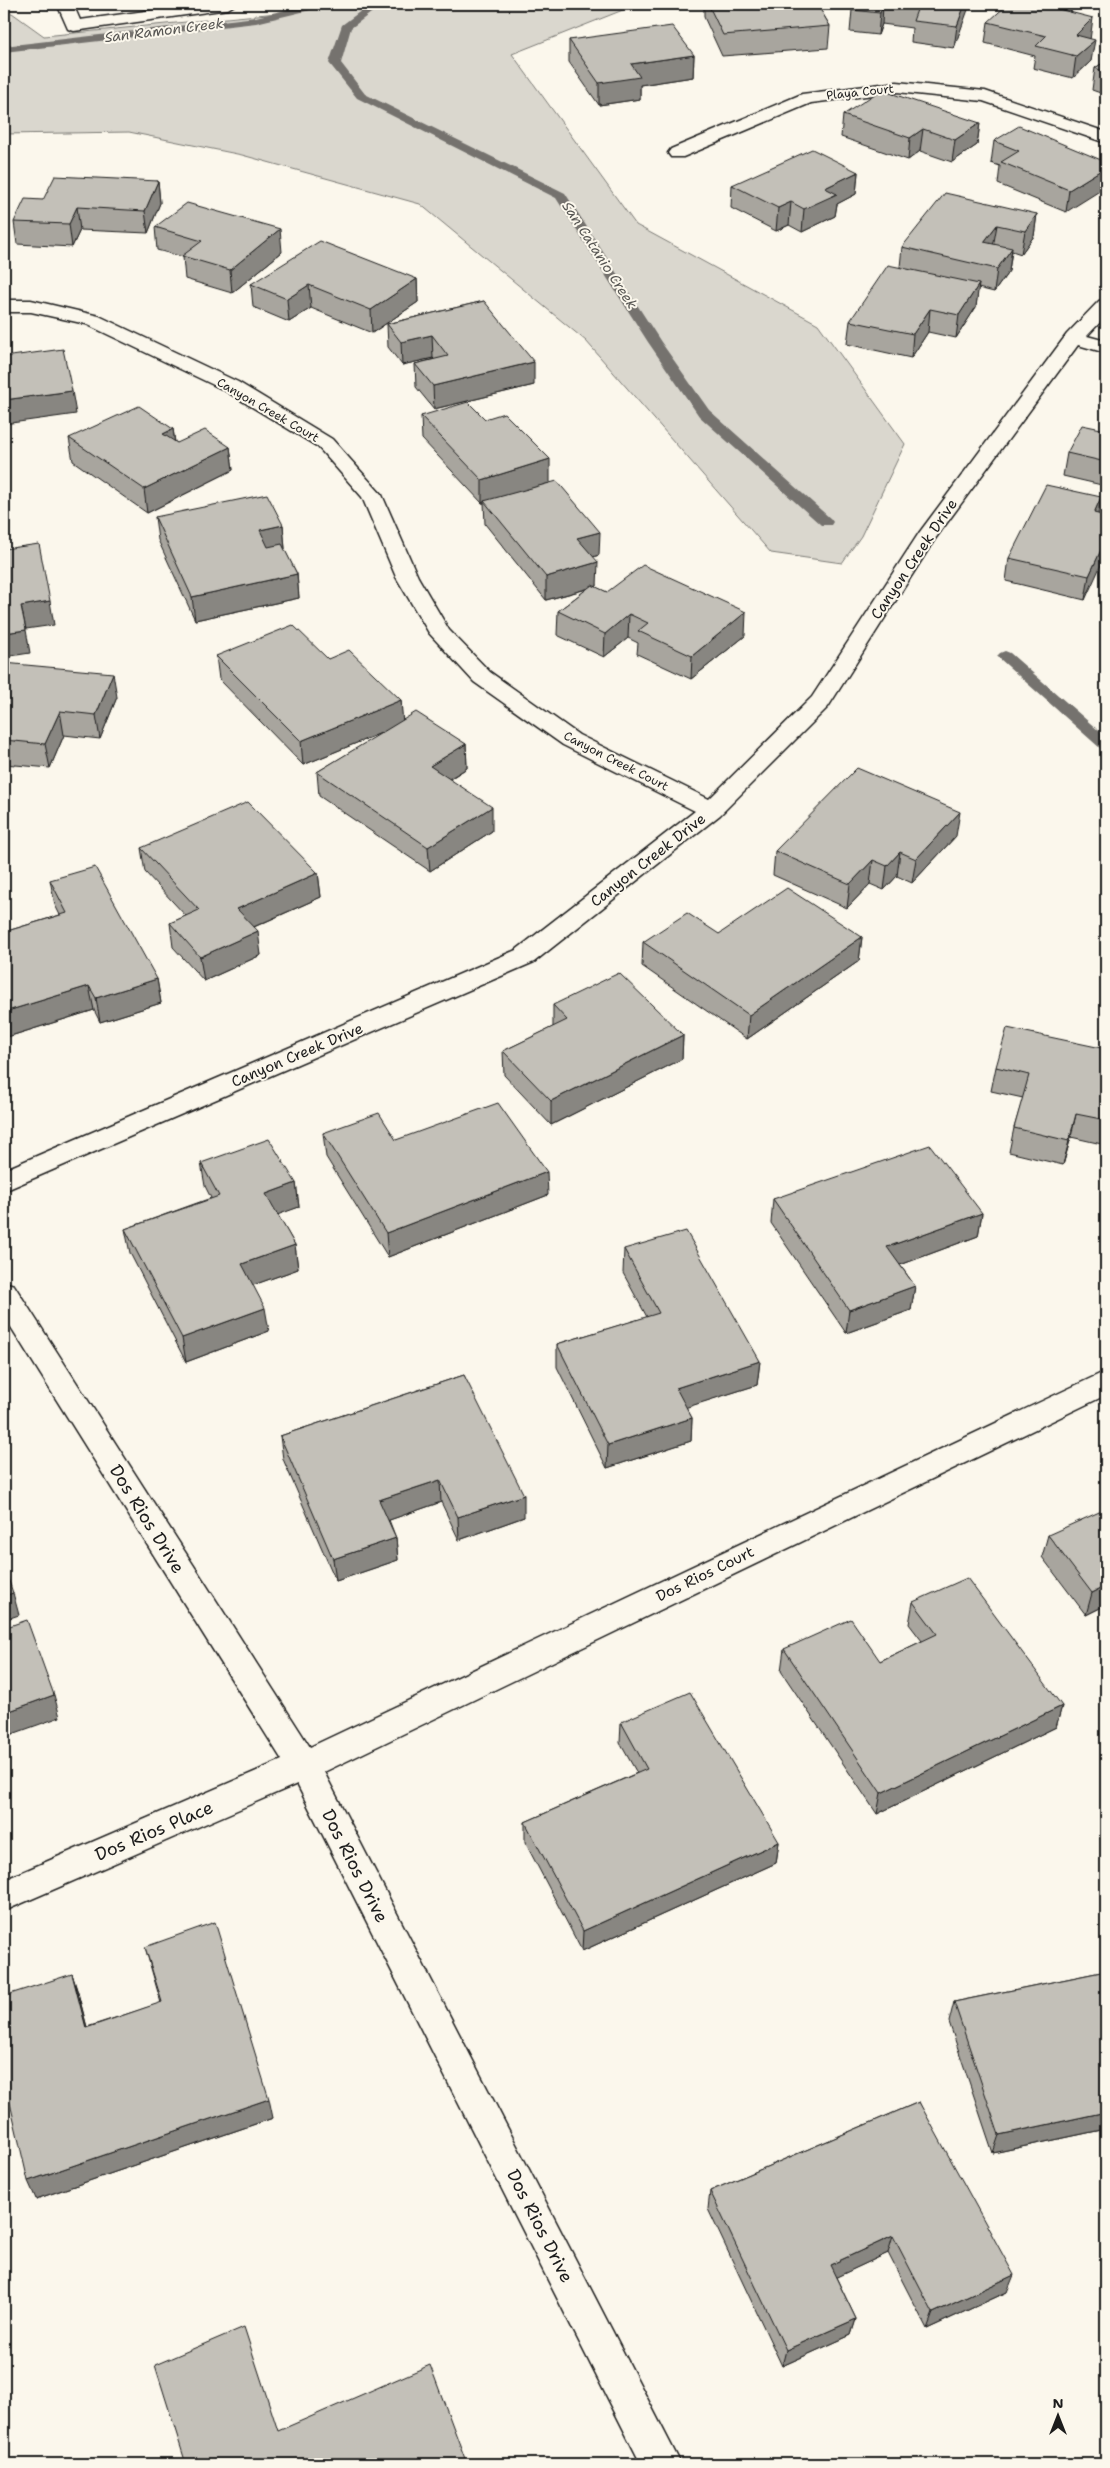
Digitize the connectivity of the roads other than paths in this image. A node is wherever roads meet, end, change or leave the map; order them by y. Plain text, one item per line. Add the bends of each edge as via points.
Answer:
1 (65, 4) edge
2 (228, 4) edge
3 (1106, 138) edge
4 (677, 153) dead end
5 (1106, 305) edge
6 (4, 306) edge
7 (1074, 338) junction
8 (1106, 347) edge
9 (712, 810) junction
10 (4, 1181) edge
11 (4, 1293) edge
12 (1106, 1382) edge
13 (304, 1766) junction
14 (4, 1896) edge
15 (662, 2464) edge

1 - 2 street via 74,26
3 - 4 street, Playa Court via 985,96 897,87 808,98
5 - 7 street, Canyon Creek Drive
6 - 9 street, Canyon Creek Court via 31,306 92,320 230,386 325,443 372,495 407,577 440,633 482,677 571,740
7 - 8 street
7 - 9 street, Canyon Creek Drive via 926,538 820,702
9 - 10 street, Canyon Creek Drive via 525,956
11 - 13 street, Dos Rios Drive
12 - 13 street, Dos Rios Court
13 - 14 street, Dos Rios Place
13 - 15 street, Dos Rios Drive

